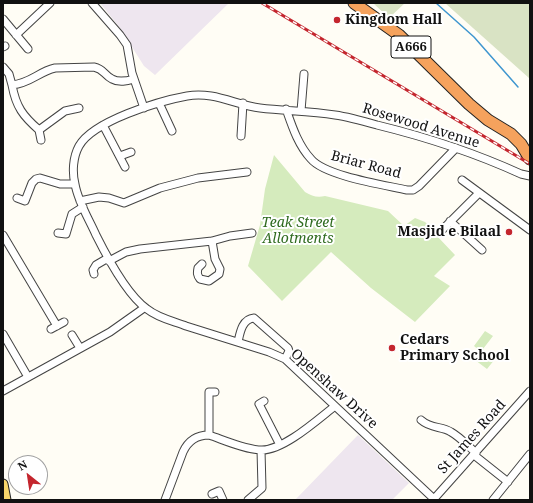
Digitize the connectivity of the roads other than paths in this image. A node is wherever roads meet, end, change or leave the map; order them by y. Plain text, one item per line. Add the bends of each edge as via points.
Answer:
1 (50, 3) edge
2 (92, 3) edge
3 (354, 3) edge
4 (3, 19) edge
5 (16, 34) junction
6 (28, 49) dead end
7 (3, 67) edge
8 (304, 74) dead end
9 (134, 79) junction
10 (12, 85) junction
11 (159, 103) junction
12 (243, 103) junction
13 (79, 108) dead end
14 (144, 108) junction
15 (286, 109) junction
16 (301, 111) junction
17 (103, 125) junction
18 (39, 130) junction
19 (172, 131) dead end
20 (241, 136) dead end
21 (41, 140) dead end
22 (456, 148) junction
23 (131, 152) dead end
24 (120, 156) junction
25 (530, 157) edge
26 (125, 167) dead end
27 (247, 172) dead end
28 (530, 176) edge
29 (462, 180) dead end
30 (75, 184) junction
31 (479, 193) junction
32 (17, 198) dead end
33 (82, 204) junction
34 (450, 222) junction
35 (530, 230) edge
36 (58, 232) dead end
37 (252, 232) dead end
38 (440, 232) dead end
39 (3, 236) edge
40 (212, 241) junction
41 (482, 250) dead end
42 (108, 259) junction
43 (202, 264) dead end
44 (94, 274) dead end
45 (144, 308) junction
46 (64, 322) dead end
47 (3, 334) edge
48 (72, 335) dead end
49 (238, 342) junction
50 (80, 348) junction
51 (285, 359) junction
52 (28, 377) junction
53 (3, 391) edge
54 (215, 392) dead end
55 (529, 396) edge
56 (264, 401) dead end
57 (335, 406) junction
58 (420, 420) dead end
59 (208, 435) junction
60 (280, 445) junction
61 (261, 450) junction
62 (475, 454) junction
63 (530, 454) edge
64 (508, 482) junction
65 (3, 484) edge
66 (212, 494) dead end
67 (433, 499) edge
68 (6, 500) edge
69 (165, 500) edge
70 (223, 500) edge
71 (248, 500) edge
72 (493, 500) edge

1 - 5 street
2 - 9 street via 127,45
3 - 25 highway, A666 via 399,35 469,104 511,134
4 - 5 street
5 - 6 street
7 - 10 street via 9,74
8 - 16 street
9 - 10 street via 116,81 94,67 55,68 48,69 29,81
9 - 14 street
10 - 18 street via 21,112
11 - 12 street, Rosewood Avenue via 189,95 206,95
11 - 14 street, Rosewood Avenue
11 - 19 street
12 - 15 street, Rosewood Avenue via 258,108
12 - 20 street
13 - 18 street via 65,111
14 - 17 street, Rosewood Avenue
15 - 16 street, Rosewood Avenue
15 - 22 street, Briar Road via 298,139 312,160 323,168 407,190 419,186
16 - 22 street, Rosewood Avenue via 337,115 400,130
17 - 24 street
17 - 30 street, Openshaw Drive via 85,137 78,147 74,161
18 - 21 street
22 - 28 street, Rosewood Avenue
23 - 24 street
24 - 26 street
27 - 33 street via 198,178 160,188 124,203 98,197
29 - 31 street
30 - 32 street via 60,184 40,178 32,183 25,201
30 - 33 street, Openshaw Drive
31 - 34 street
31 - 35 street
33 - 36 street via 72,214 66,234
33 - 42 street, Openshaw Drive
34 - 38 street
34 - 41 street
37 - 40 street
39 - 46 street via 54,328
40 - 42 street via 140,249
40 - 43 street via 215,260 220,269 219,274 209,281 200,279 197,272
42 - 44 street via 96,265
42 - 45 street, Openshaw Drive
45 - 49 street, Openshaw Drive via 162,317
45 - 50 street via 110,332
47 - 52 street
48 - 50 street
49 - 51 street, Openshaw Drive
49 - 51 street via 244,323 254,318 288,348
50 - 52 street
51 - 57 street, Openshaw Drive
52 - 53 street
54 - 59 street via 208,392
55 - 62 street, St James Road
56 - 60 street via 259,404
57 - 60 street via 292,439
57 - 67 street, Openshaw Drive
58 - 62 street via 435,428 450,431
59 - 61 street
59 - 69 street via 193,438 186,445
60 - 61 street via 269,450
61 - 71 street via 262,488
62 - 64 street
62 - 67 street, St James Road
63 - 64 street
64 - 72 street
65 - 68 main road
66 - 70 street via 219,492

